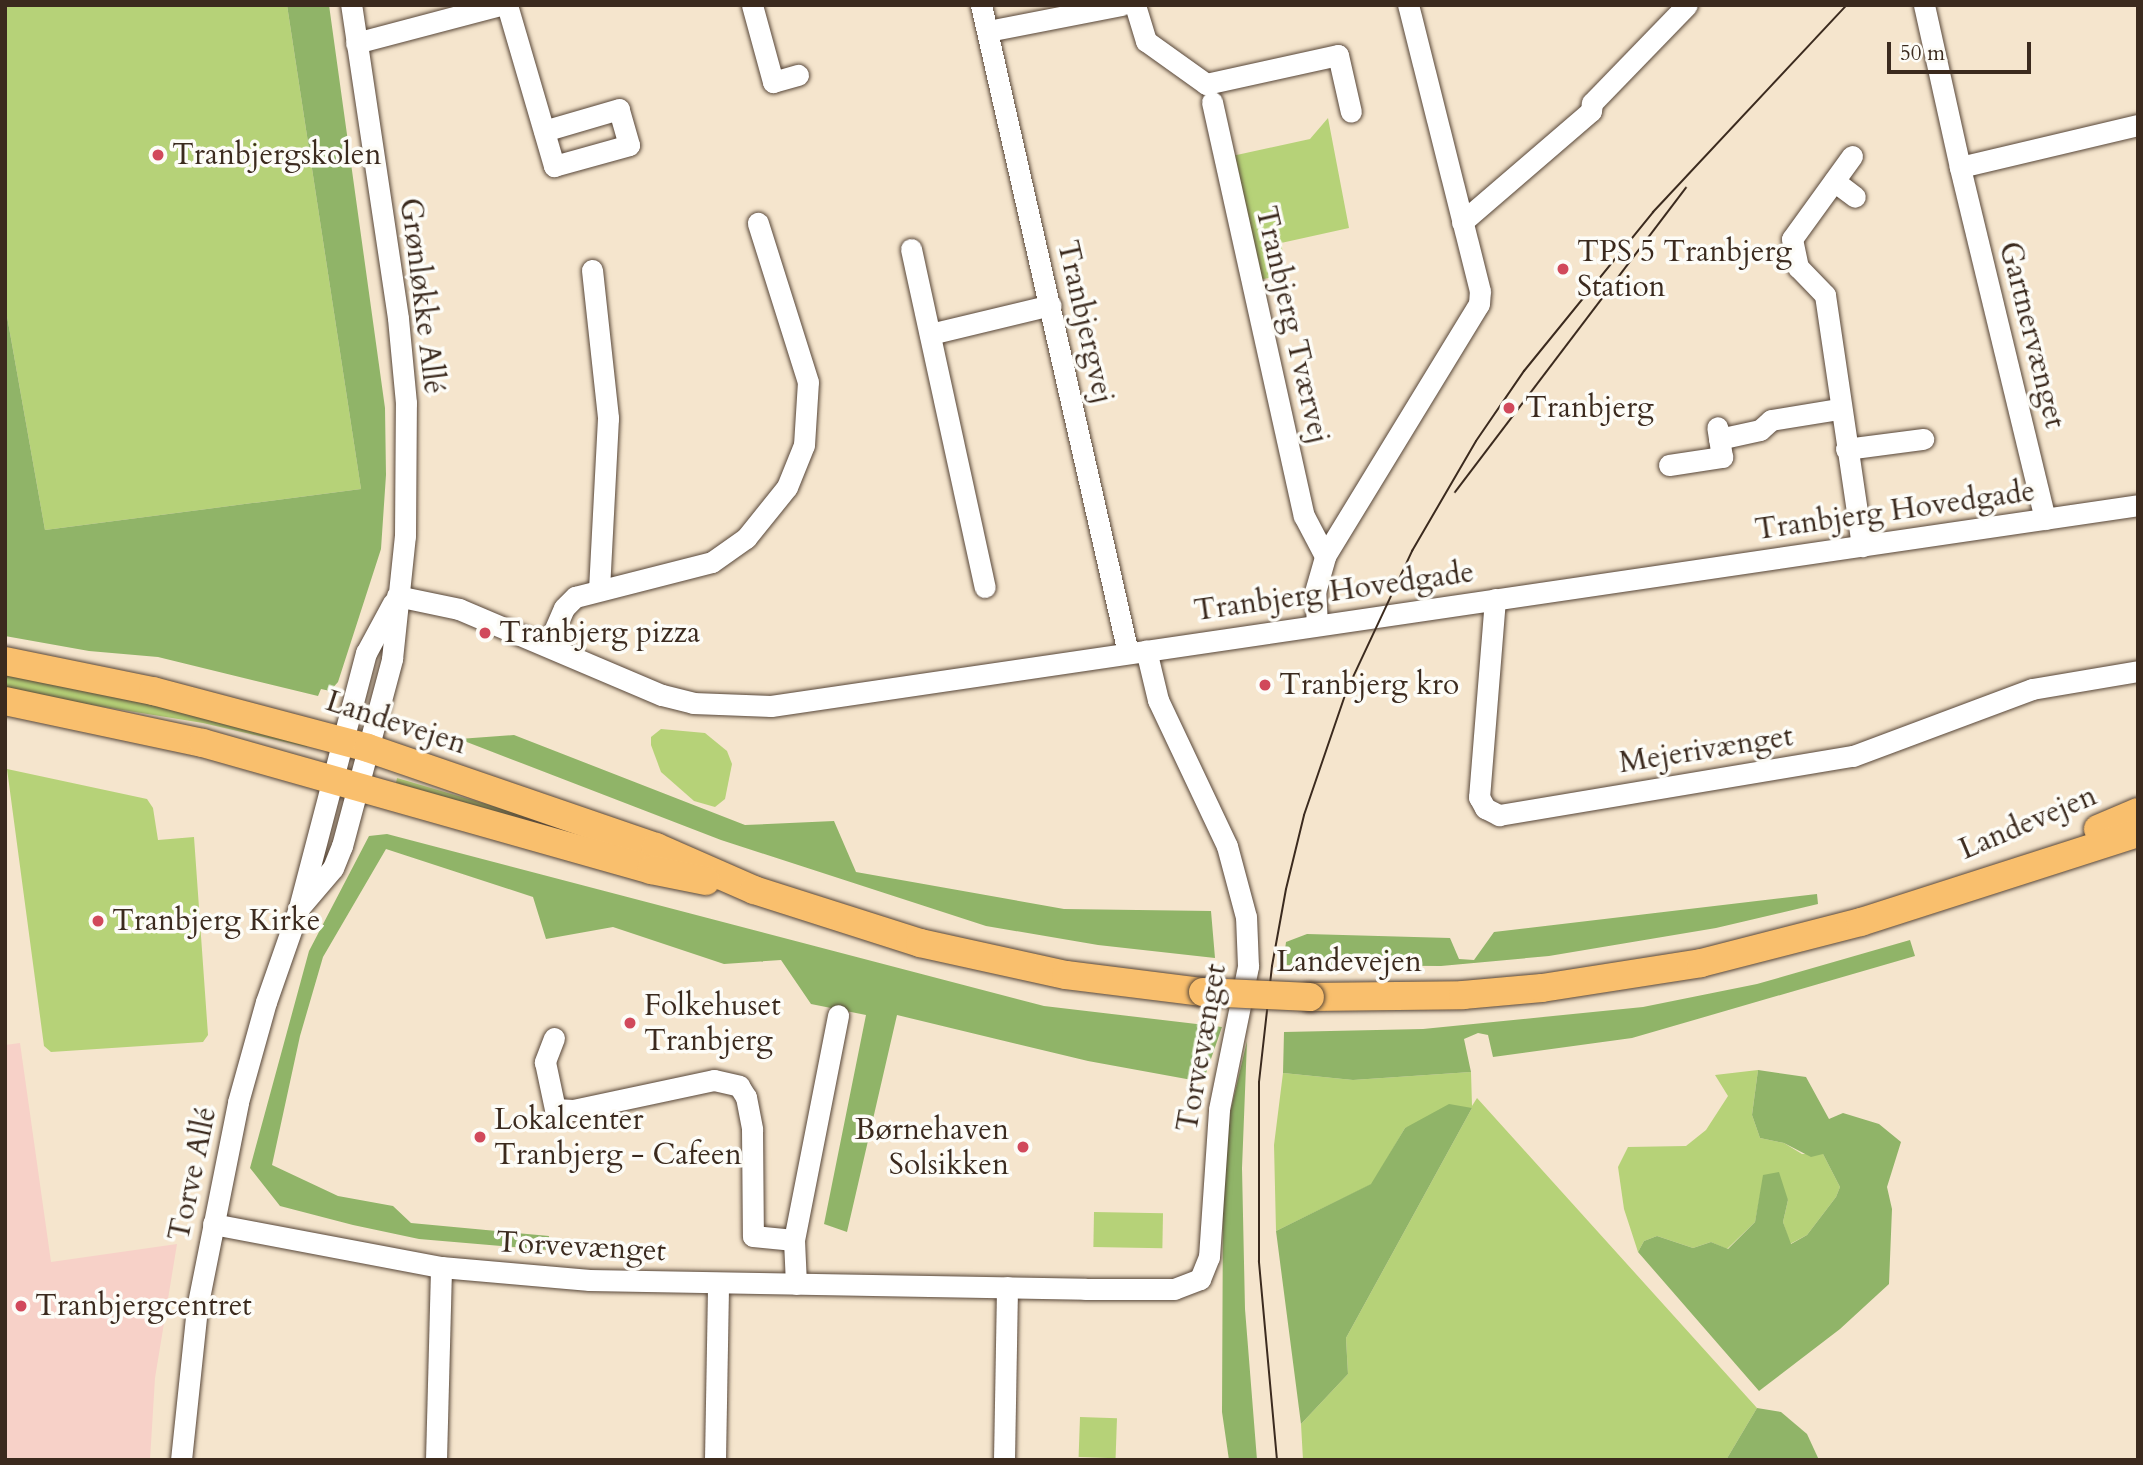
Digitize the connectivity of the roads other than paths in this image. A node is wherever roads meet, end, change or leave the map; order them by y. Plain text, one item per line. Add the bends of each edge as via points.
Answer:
1 (351, 5) edge
2 (500, 5) edge
3 (507, 5) edge
4 (752, 5) edge
5 (981, 5) edge
6 (1122, 5) edge
7 (1135, 5) edge
8 (1408, 5) edge
9 (1687, 5) edge
10 (1924, 5) edge
11 (988, 31) junction
12 (356, 43) junction
13 (798, 75) dead end
14 (1212, 102) dead end
15 (1351, 112) dead end
16 (2138, 125) edge
17 (544, 131) dead end
18 (1852, 156) dead end
19 (1960, 167) junction
20 (1834, 181) junction
21 (1855, 197) dead end
22 (1462, 222) junction
23 (758, 223) dead end
24 (911, 249) dead end
25 (592, 270) dead end
26 (1051, 305) junction
27 (930, 334) junction
28 (1839, 409) junction
29 (1923, 439) dead end
30 (1846, 449) junction
31 (1669, 465) dead end
32 (2138, 505) edge
33 (2045, 519) junction
34 (1862, 547) junction
35 (1325, 556) junction
36 (985, 587) dead end
37 (599, 588) junction
38 (397, 596) junction
39 (1496, 599) junction
40 (1317, 625) junction
41 (548, 645) junction
42 (1137, 652) junction
43 (5, 661) edge
44 (2138, 671) edge
45 (5, 701) edge
46 (356, 744) junction
47 (345, 782) junction
48 (2138, 812) edge
49 (2138, 833) edge
50 (754, 890) junction
51 (1944, 895) junction
52 (838, 1016) dead end
53 (554, 1038) dead end
54 (213, 1224) junction
55 (794, 1240) junction
56 (441, 1267) junction
57 (718, 1283) junction
58 (796, 1284) junction
59 (1007, 1287) junction
60 (181, 1460) edge
61 (436, 1460) edge
62 (715, 1460) edge
63 (1004, 1460) edge

1 - 12 street, Grønløkke Allé
2 - 12 street
3 - 17 street
4 - 13 street via 773,82
5 - 11 street, Tranbjergvej
6 - 11 street
7 - 15 street via 1146,41 1206,84 1338,55
8 - 22 street
9 - 22 street via 1592,103 1583,119
10 - 19 street, Gartnervænget
11 - 26 street, Tranbjergvej
12 - 38 street, Grønløkke Allé via 398,318 406,403 405,536
14 - 35 street, Tranbjerg Tværvej via 1304,516
16 - 19 street
18 - 20 street
19 - 33 street, Gartnervænget
20 - 21 street
20 - 28 street via 1792,239 1798,267 1825,295
22 - 35 street via 1479,304
23 - 37 street via 808,382 808,426 797,465 766,517 730,552 693,569
24 - 27 street
25 - 37 street via 608,418
26 - 27 street
26 - 42 street, Tranbjergvej
27 - 36 street
28 - 30 street
28 - 31 street via 1771,420 1760,430 1718,432 1722,457
29 - 30 street
30 - 34 street
32 - 33 street, Tranbjerg Hovedgade
33 - 34 street, Tranbjerg Hovedgade
34 - 39 street, Tranbjerg Hovedgade
35 - 40 street via 1315,592
37 - 41 street via 575,597 564,608
38 - 41 street, Tranbjerg Hovedgade via 459,609
38 - 46 street, Grønløkke Allé via 392,659
39 - 40 street, Tranbjerg Hovedgade
39 - 44 street, Mejerivænget via 1479,797 1485,808 1499,815 1853,756 2032,689
40 - 42 street, Tranbjerg Hovedgade
41 - 42 street, Tranbjerg Hovedgade via 662,695 726,706 771,706
42 - 59 street, Torvevænget via 1227,846 1246,917 1248,965 1219,1109 1209,1257 1200,1279 1174,1289
43 - 46 main road, Landevejen via 153,691
45 - 47 main road, Landevejen via 202,743
46 - 47 street, Grønløkke Allé
46 - 50 main road, Landevejen via 656,847
47 - 50 main road, Landevejen via 651,870
47 - 54 street, Torve Allé via 266,1002 238,1102
48 - 51 main road, Landevejen
49 - 51 main road, Landevejen
50 - 51 main road, Landevejen, bridge via 993,961 1203,992 1310,997 1463,995 1624,976 1782,944
52 - 55 street
53 - 55 street via 545,1062 555,1108 573,1110 714,1080 739,1086 746,1097 752,1129 752,1236
54 - 56 street, Torvevænget
54 - 60 street, Torve Allé via 197,1308
55 - 58 street
56 - 57 street, Torvevænget via 589,1280
56 - 61 street
57 - 58 street, Torvevænget
57 - 62 street
58 - 59 street, Torvevænget
59 - 63 street

